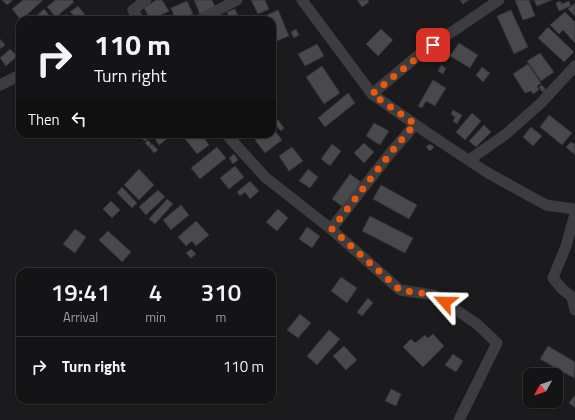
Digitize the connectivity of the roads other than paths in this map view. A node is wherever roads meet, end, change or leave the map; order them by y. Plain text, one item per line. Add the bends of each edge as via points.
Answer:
1 (146, 0) edge
2 (237, 0) edge
3 (302, 0) edge
4 (500, 0) edge
5 (137, 16) edge
6 (207, 16) edge
7 (575, 66) edge
8 (16, 78) edge
9 (0, 85) edge
10 (372, 94) junction
11 (415, 124) junction
12 (230, 138) edge
13 (469, 160) junction
14 (575, 208) edge
15 (575, 214) edge
16 (332, 229) junction
17 (575, 310) edge
18 (460, 420) edge

1 - 5 street via 133,10
2 - 6 street
3 - 10 street
4 - 10 street via 421,53
7 - 13 street via 542,103 506,134
8 - 9 street
10 - 11 street
11 - 13 street
11 - 16 street
12 - 16 street via 265,178
13 - 14 street via 546,205
15 - 17 street via 553,278 572,297
16 - 18 street via 400,290 434,295 477,324 497,343

